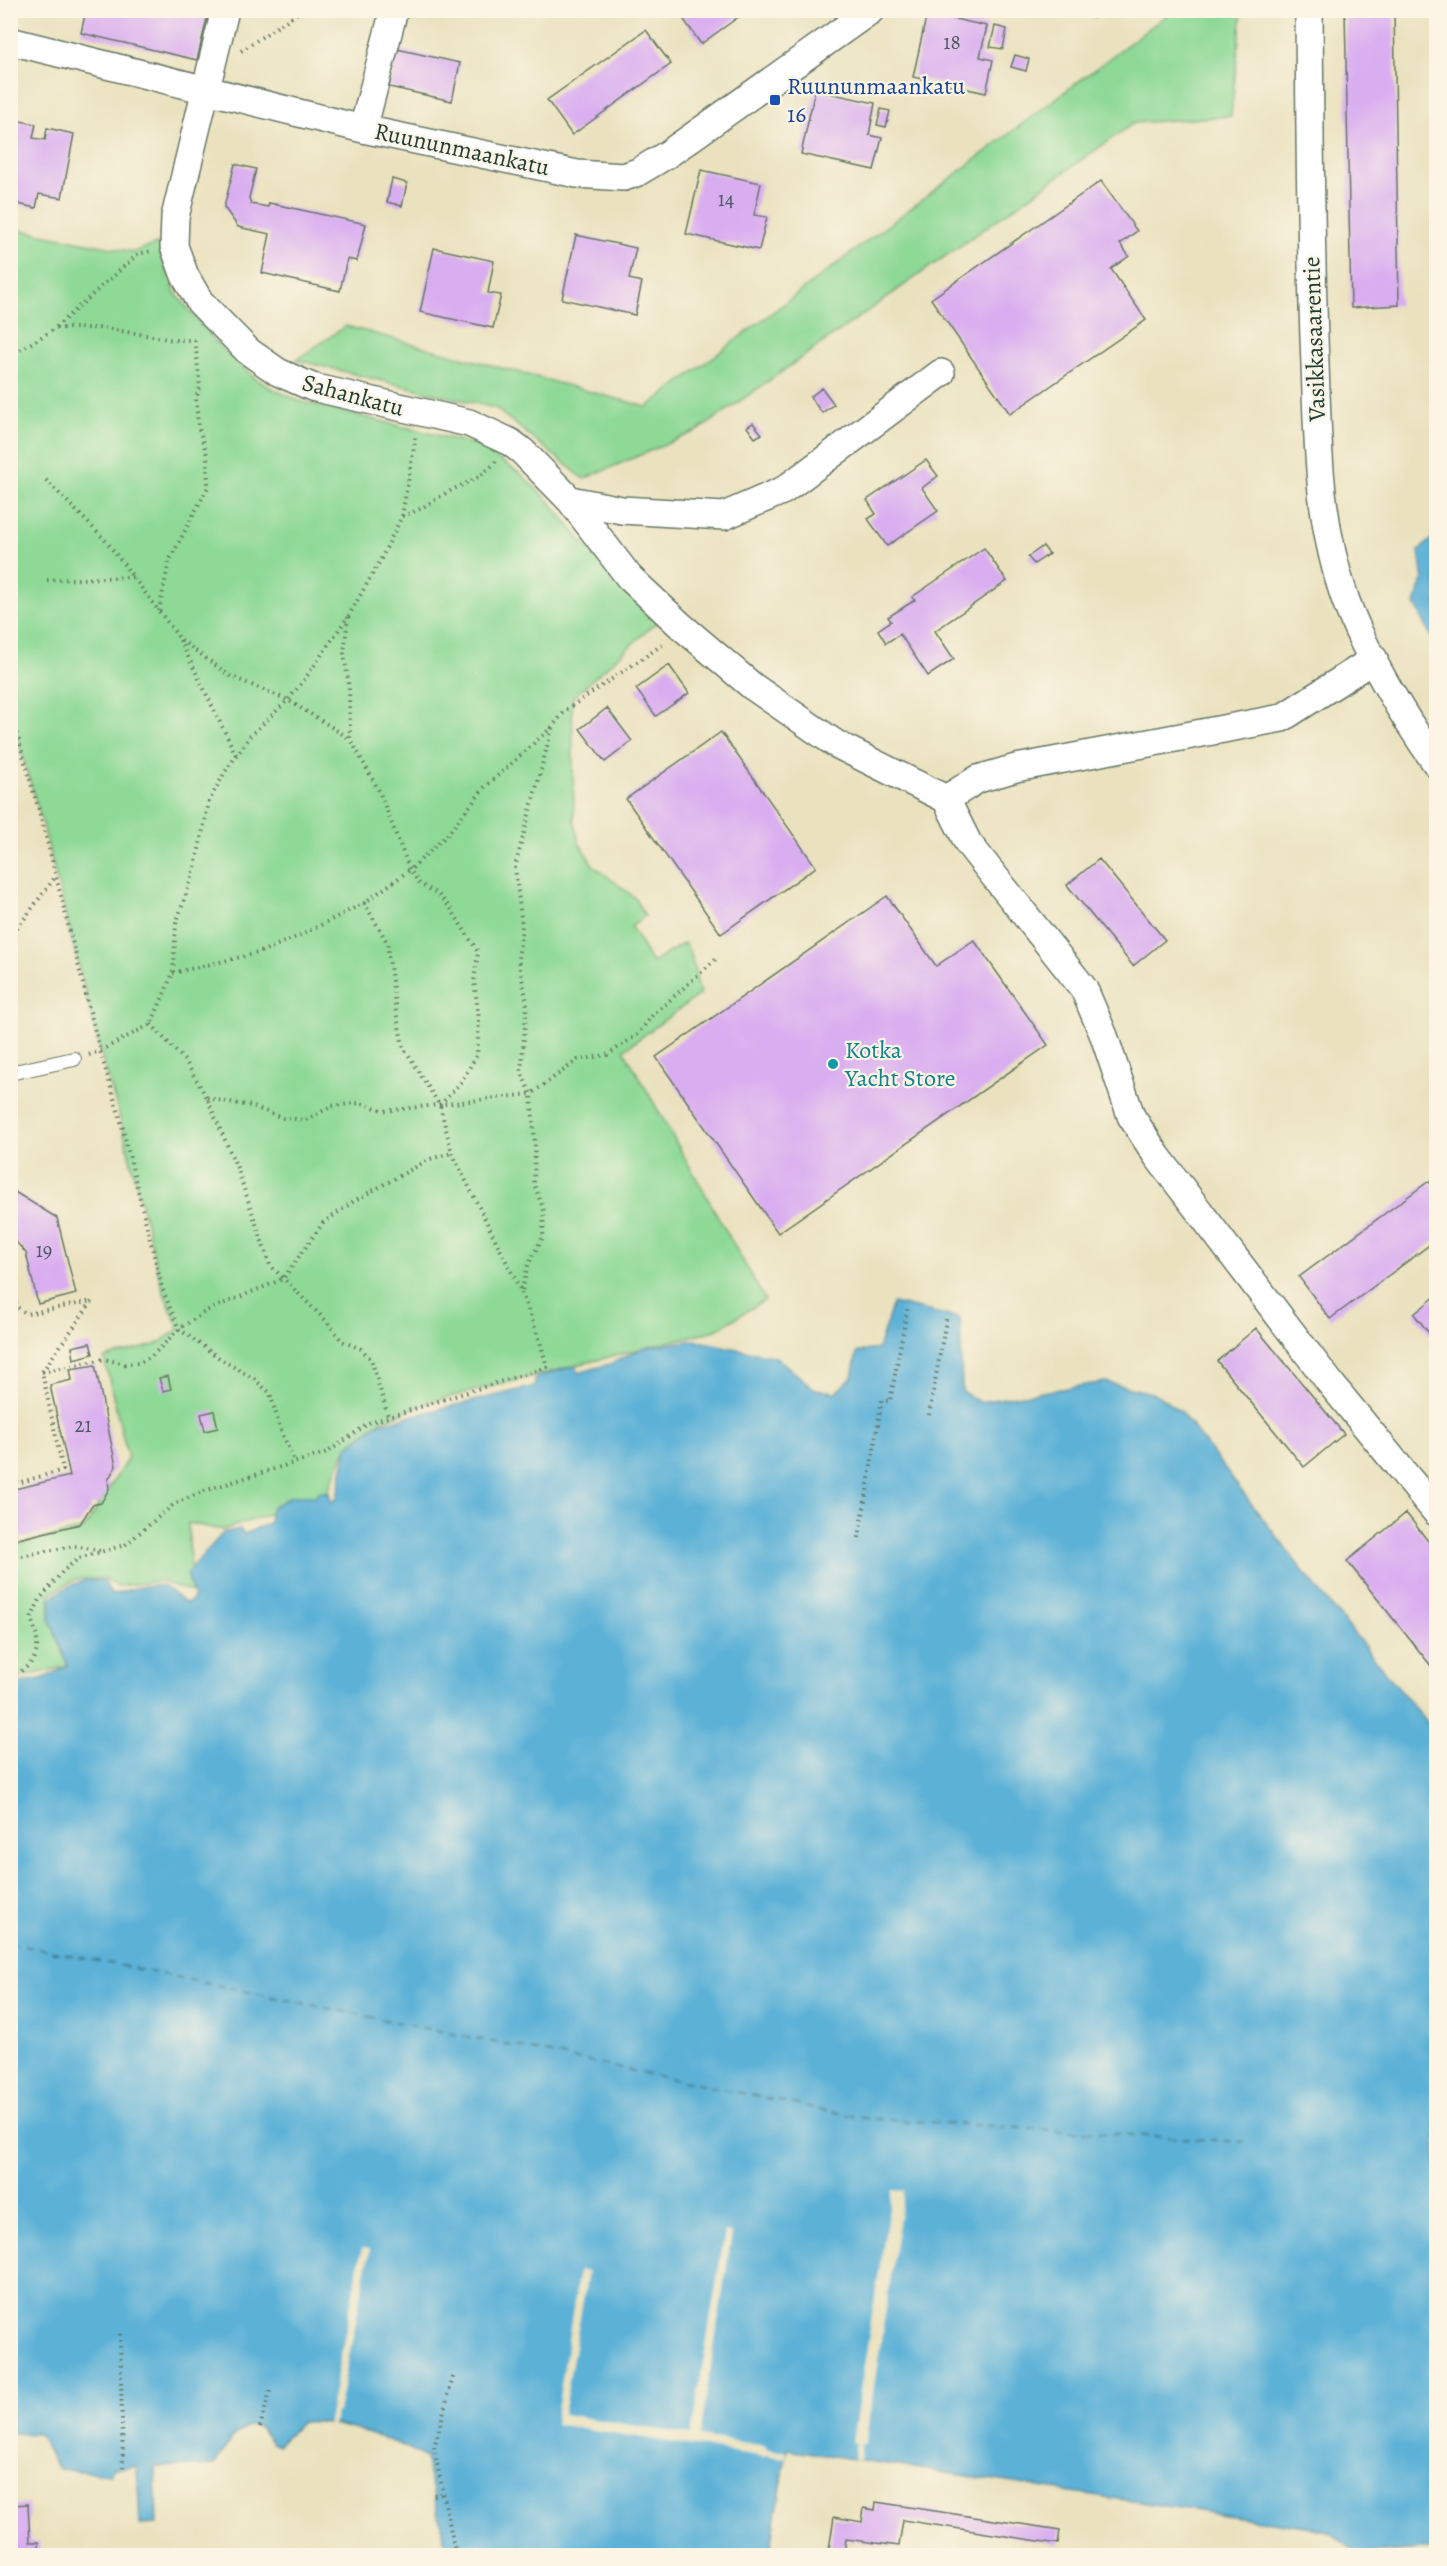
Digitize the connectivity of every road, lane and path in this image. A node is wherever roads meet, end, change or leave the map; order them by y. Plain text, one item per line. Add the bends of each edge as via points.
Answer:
1 (225, 10) edge
2 (302, 10) edge
3 (394, 10) edge
4 (902, 10) edge
5 (1309, 10) edge
6 (865, 16) edge
7 (10, 41) edge
8 (235, 55) dead end
9 (206, 88) junction
10 (363, 129) junction
11 (174, 246) junction
12 (216, 321) junction
13 (56, 328) junction
14 (195, 340) junction
15 (10, 356) edge
16 (941, 373) dead end
17 (419, 412) junction
18 (510, 442) junction
19 (46, 480) dead end
20 (570, 500) junction
21 (402, 516) junction
22 (134, 577) junction
23 (47, 580) dead end
24 (159, 611) junction
25 (349, 615) junction
26 (680, 625) junction
27 (180, 639) junction
28 (1374, 659) junction
29 (288, 700) junction
30 (10, 710) edge
31 (552, 727) junction
32 (350, 738) junction
33 (236, 755) junction
34 (1437, 763) edge
35 (946, 799) junction
36 (410, 870) junction
37 (56, 876) junction
38 (364, 903) junction
39 (10, 938) edge
40 (717, 958) dead end
41 (173, 973) junction
42 (151, 1024) junction
43 (100, 1051) junction
44 (74, 1059) joint
45 (10, 1073) edge
46 (531, 1094) junction
47 (207, 1098) junction
48 (440, 1106) junction
49 (452, 1153) junction
50 (10, 1279) edge
51 (283, 1279) junction
52 (521, 1291) junction
53 (908, 1306) dead end
54 (947, 1315) dead end
55 (179, 1329) junction
56 (42, 1372) junction
57 (929, 1415) dead end
58 (388, 1416) junction
59 (294, 1461) junction
60 (10, 1478) edge
61 (1437, 1512) edge
62 (859, 1538) dead end
63 (105, 1551) junction
64 (10, 1558) edge
65 (10, 1676) edge
66 (120, 2334) dead end
67 (453, 2377) dead end
68 (270, 2391) dead end
69 (261, 2427) dead end
70 (123, 2467) dead end
71 (443, 2494) junction
72 (434, 2495) dead end
73 (456, 2556) edge

1 - 9 street, Sahankatu
2 - 8 path
3 - 10 street
4 - 6 path
5 - 28 street, Vasikkasaarentie via 1311,268 1322,505 1347,602
6 - 10 street, Ruununmaankatu via 668,154 624,177 577,174
7 - 9 street, Ruununmaankatu
9 - 10 street, Ruununmaankatu
9 - 11 street, Sahankatu via 175,217
11 - 12 street, Sahankatu via 185,276
11 - 13 path via 138,254
12 - 14 path
12 - 17 street, Sahankatu via 278,372 304,383
13 - 14 path via 105,328
13 - 15 path
14 - 24 path via 200,388 196,398 198,425 207,455 208,487 169,561
16 - 20 street via 784,490 724,516 622,510
17 - 18 street, Sahankatu via 469,423
17 - 21 path
18 - 20 street, Sahankatu
18 - 21 path via 485,472
19 - 22 path via 106,541
20 - 26 street, Sahankatu via 629,577
21 - 25 path
22 - 23 path
22 - 24 path
24 - 27 path
25 - 29 path
25 - 32 path via 344,654
26 - 31 path via 664,644 566,710
26 - 35 street, Sahankatu via 752,686 836,744
27 - 29 path via 230,676
27 - 33 path
28 - 34 street, Vasikkasaarentie
28 - 35 street via 1282,718 1016,768 978,779
29 - 32 path
29 - 33 path
30 - 37 path
31 - 36 path via 485,788 447,835
31 - 46 path via 515,867 522,926 518,960 527,1002 521,1072
32 - 36 path via 379,791
33 - 41 path via 209,801 195,868 176,924
35 - 61 street via 968,843 1084,989 1131,1116 1157,1156 1331,1384
36 - 38 path
36 - 48 path via 420,884 438,894 452,909 478,952 474,981 479,1019 477,1054 461,1082
37 - 39 path
37 - 43 path
38 - 41 path via 258,953
38 - 48 path via 387,942 403,1046
40 - 46 path via 652,1016 637,1035 607,1055 578,1060
41 - 42 path
42 - 43 path
42 - 47 path via 186,1062
43 - 44 path
43 - 55 path via 162,1288
44 - 45 lane
46 - 48 path
46 - 52 path via 534,1184 544,1211 543,1237 528,1265
47 - 48 path via 251,1106 283,1118 306,1120 332,1106 360,1103 385,1111
47 - 51 path via 237,1168 270,1265
48 - 49 path
49 - 51 path via 430,1159 386,1182 323,1223
49 - 52 path
50 - 56 path via 17,1307 27,1314 92,1301
51 - 55 path via 206,1311
51 - 58 path via 342,1341 361,1349 371,1359
52 - 58 path via 547,1367
53 - 62 path via 890,1401 882,1400
54 - 57 path
55 - 56 path via 140,1363 104,1359
55 - 59 path via 270,1393
56 - 60 path via 63,1470 18,1483
58 - 59 path via 369,1423 328,1452
59 - 63 path via 174,1504 125,1545
63 - 64 path via 74,1546
63 - 65 path via 79,1558 40,1599 31,1619 38,1634 38,1653 29,1665
66 - 70 path
67 - 71 path via 435,2448
68 - 69 path
71 - 72 path
71 - 73 path

